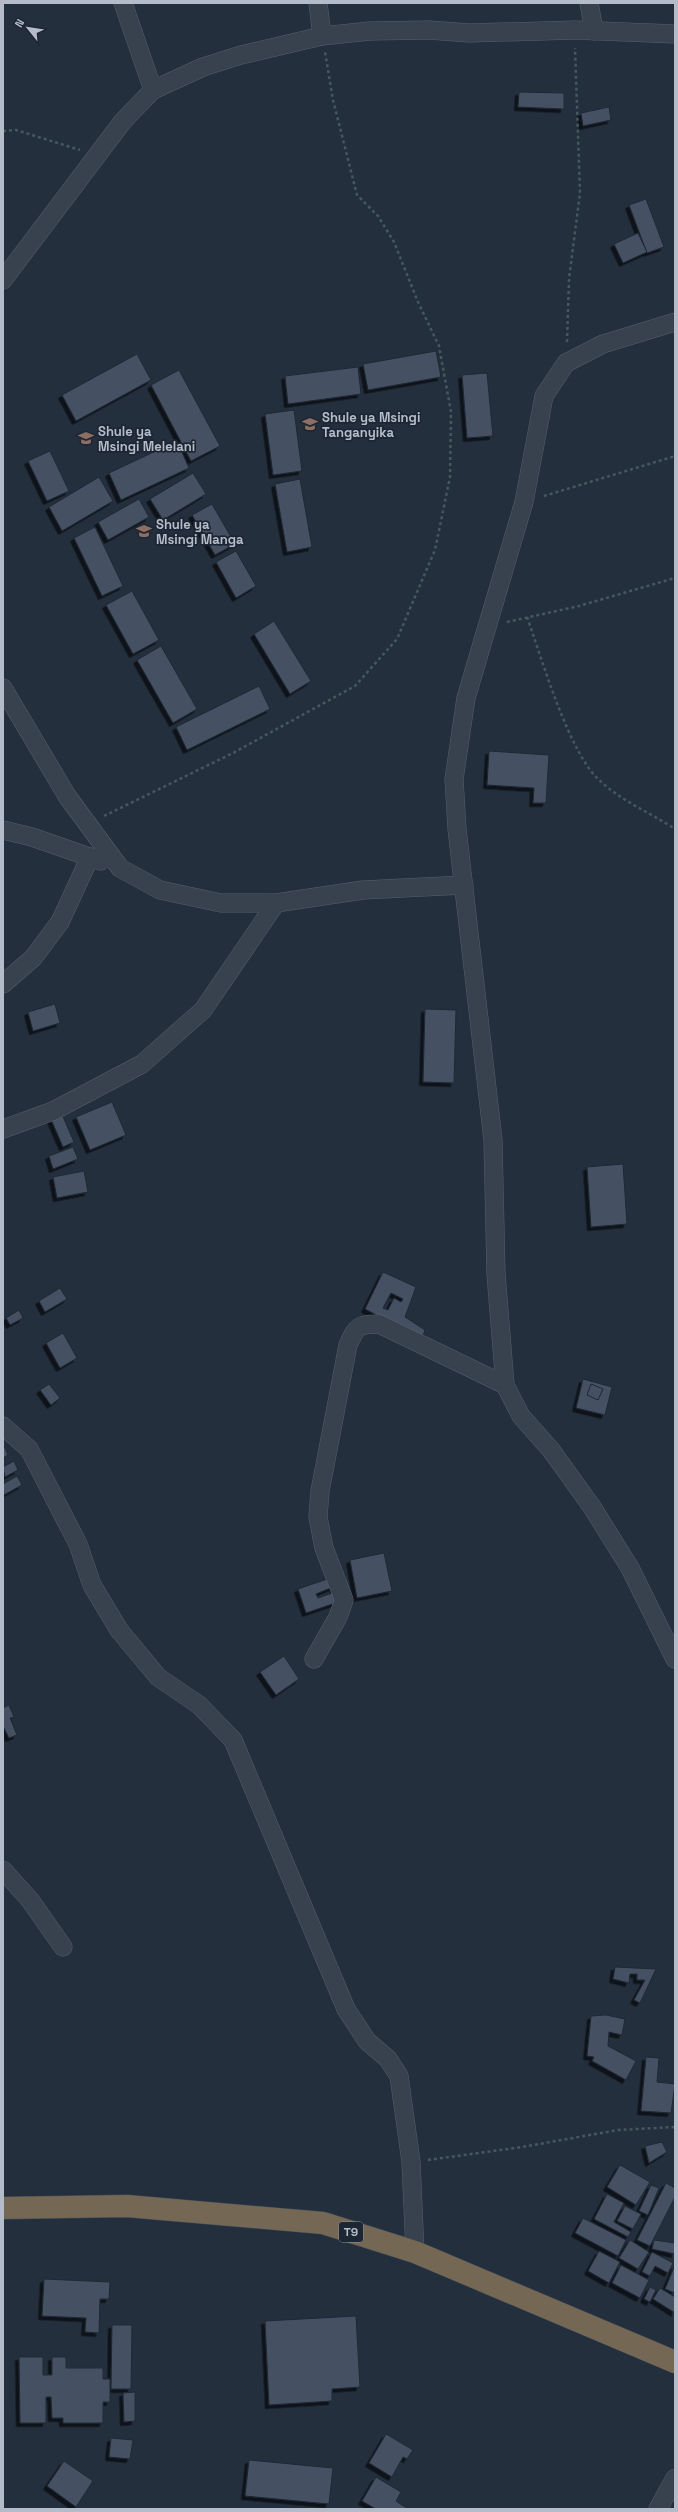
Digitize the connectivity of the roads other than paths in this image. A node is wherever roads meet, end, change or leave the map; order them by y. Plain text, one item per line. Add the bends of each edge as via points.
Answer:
1 (123, 3) edge
2 (318, 3) edge
3 (589, 3) edge
4 (594, 31) junction
5 (675, 34) edge
6 (322, 36) junction
7 (153, 90) junction
8 (3, 280) edge
9 (675, 322) edge
10 (3, 688) edge
11 (3, 830) edge
12 (90, 857) junction
13 (120, 868) junction
14 (464, 885) junction
15 (276, 903) junction
16 (3, 984) edge
17 (3, 1128) edge
18 (505, 1385) junction
19 (3, 1426) edge
20 (314, 1659) dead end
21 (675, 1659) edge
22 (3, 1870) edge
23 (63, 1947) dead end
24 (3, 2208) edge
25 (415, 2252) junction
26 (675, 2362) edge
27 (675, 2478) edge
28 (658, 2509) edge

1 - 7 street
2 - 6 street
3 - 4 street
4 - 5 street
4 - 6 street via 468,33 422,30 370,31
6 - 7 street via 241,55 203,67
7 - 8 street via 123,121
9 - 14 street via 602,344 566,362 544,396 524,502 466,698 454,779
10 - 13 street via 67,796
11 - 12 street
12 - 13 street
12 - 16 street via 60,922 33,958
13 - 15 street via 168,892 221,903
14 - 15 street via 363,890
14 - 18 street via 493,1140 496,1274
15 - 17 street via 203,1010 142,1064 53,1111
18 - 20 street via 379,1324 363,1324 355,1329 348,1345 320,1491 318,1517 324,1548 344,1600 338,1617
18 - 21 street via 521,1416 551,1450 574,1482 630,1568
19 - 25 street via 29,1449 78,1544 92,1585 119,1630 158,1677 199,1705 233,1740 346,2009 367,2041 388,2059 399,2076 411,2162
22 - 23 street via 30,1900
24 - 25 highway, T9 via 127,2206 323,2223
25 - 26 highway, T9
27 - 28 street

